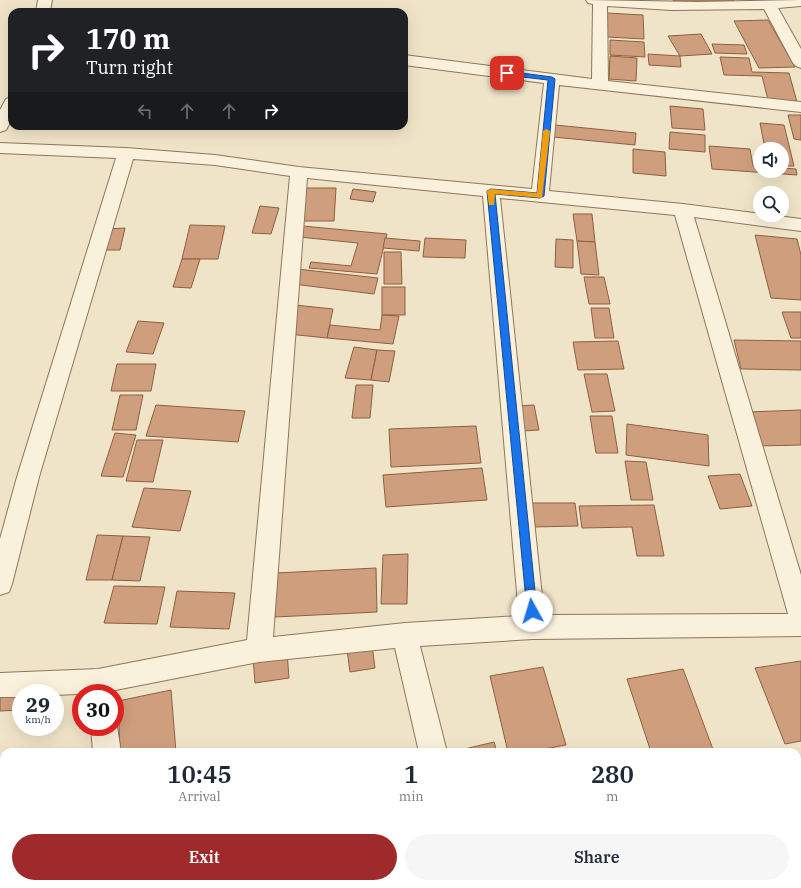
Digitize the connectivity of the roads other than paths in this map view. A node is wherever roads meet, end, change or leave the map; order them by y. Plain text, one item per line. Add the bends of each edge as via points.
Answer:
1 (596, 0) edge
2 (655, 2) edge
3 (801, 2) edge
4 (769, 4) junction
5 (408, 61) edge
6 (801, 63) edge
7 (552, 79) junction
8 (600, 84) junction
9 (801, 107) edge
10 (8, 110) edge
11 (0, 127) edge
12 (0, 148) edge
13 (126, 153) junction
14 (299, 172) junction
15 (491, 191) junction
16 (540, 196) junction
17 (683, 210) junction
18 (801, 225) edge
19 (0, 584) edge
20 (801, 617) edge
21 (801, 625) edge
22 (533, 627) junction
23 (405, 635) junction
24 (260, 650) junction
25 (112, 684) edge
26 (0, 685) edge
27 (72, 686) edge
28 (105, 736) edge
29 (107, 748) edge
30 (432, 748) edge

1 - 2 street
1 - 8 street
2 - 4 street via 686,6
3 - 4 street
4 - 6 street
5 - 7 street
7 - 8 street
7 - 16 street
8 - 9 street
10 - 11 street
12 - 13 street
13 - 14 street via 215,160
13 - 19 street via 28,477
14 - 15 street
14 - 24 street
15 - 16 street
15 - 22 street
16 - 17 street
17 - 18 street
17 - 20 street
21 - 22 street
22 - 23 street
23 - 24 street
23 - 30 street
24 - 25 street
26 - 27 street
28 - 29 street

